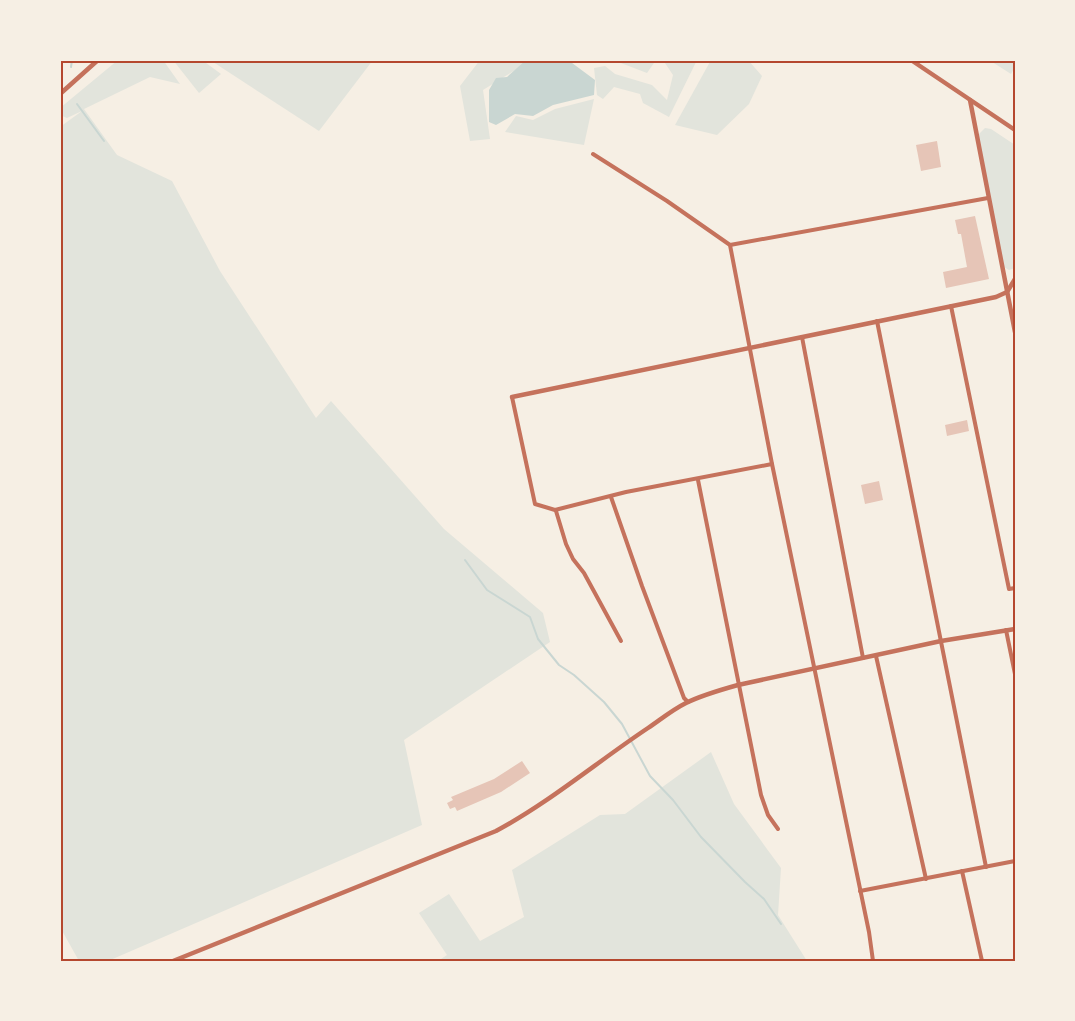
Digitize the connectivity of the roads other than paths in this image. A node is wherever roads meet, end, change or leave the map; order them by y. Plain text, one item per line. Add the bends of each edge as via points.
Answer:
1 (98, 60) edge
2 (911, 60) edge
3 (60, 94) edge
4 (970, 100) junction
5 (1015, 130) edge
6 (593, 154) dead end
7 (988, 198) junction
8 (730, 246) junction
9 (1015, 279) edge
10 (1007, 292) junction
11 (951, 306) junction
12 (877, 321) junction
13 (1015, 332) edge
14 (802, 337) junction
15 (750, 347) junction
16 (512, 397) joint
17 (772, 464) junction
18 (698, 480) junction
19 (611, 497) junction
20 (555, 510) junction
21 (1015, 588) edge
22 (1015, 628) edge
23 (1006, 630) junction
24 (621, 640) dead end
25 (941, 641) junction
26 (876, 656) junction
27 (863, 658) junction
28 (813, 668) junction
29 (1015, 675) edge
30 (738, 684) junction
31 (687, 702) junction
32 (778, 830) dead end
33 (1015, 861) edge
34 (986, 867) junction
35 (962, 871) junction
36 (926, 879) junction
37 (860, 891) junction
38 (173, 961) edge
39 (873, 961) edge
40 (982, 961) edge

1 - 3 street
2 - 4 street
4 - 5 street
4 - 7 street
6 - 8 street
7 - 8 street
7 - 10 street
8 - 15 street
9 - 10 street
10 - 11 street
10 - 13 street
11 - 12 street
11 - 21 street via 1009,589
12 - 14 street
12 - 25 street
14 - 15 street
14 - 27 street
15 - 16 street
15 - 17 street
16 - 20 street via 535,504
17 - 18 street
17 - 28 street
18 - 19 street
18 - 30 street
19 - 20 street
19 - 31 street
20 - 24 street via 573,559
22 - 23 street
23 - 25 street
23 - 29 street
25 - 26 street
25 - 34 street
26 - 27 street
26 - 36 street
27 - 28 street
28 - 30 street
28 - 37 street
30 - 31 street
30 - 32 street via 761,795
31 - 38 street via 569,786 496,831
33 - 34 street
34 - 35 street
35 - 36 street
35 - 40 street
36 - 37 street
37 - 39 street

